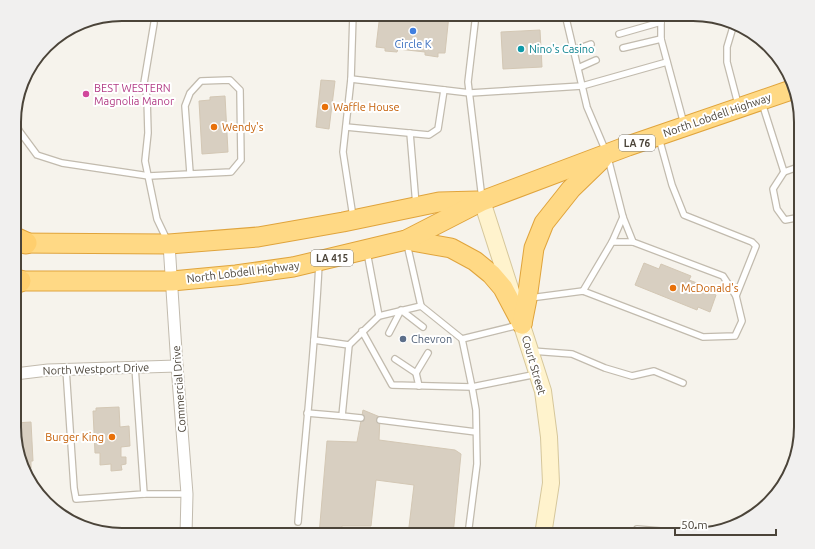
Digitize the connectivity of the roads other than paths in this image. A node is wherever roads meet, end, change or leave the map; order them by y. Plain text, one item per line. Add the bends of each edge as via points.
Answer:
1 (353, 21) edge
2 (475, 21) edge
3 (567, 21) edge
4 (661, 22) joint
5 (154, 23) dead end
6 (732, 29) edge
7 (619, 34) dead end
8 (661, 39) junction
9 (591, 44) dead end
10 (623, 48) dead end
11 (574, 50) junction
12 (596, 60) dead end
13 (667, 62) junction
14 (578, 68) junction
15 (352, 79) junction
16 (582, 86) junction
17 (444, 90) junction
18 (789, 91) edge
19 (470, 93) junction
20 (761, 100) junction
21 (739, 108) junction
22 (685, 126) junction
23 (346, 127) junction
24 (21, 133) edge
25 (410, 133) junction
26 (658, 136) junction
27 (607, 154) junction
28 (794, 168) edge
29 (784, 172) junction
30 (190, 173) junction
31 (149, 176) junction
32 (482, 201) junction
33 (416, 207) junction
34 (623, 217) junction
35 (794, 218) edge
36 (354, 220) junction
37 (406, 240) junction
38 (21, 241) edge
39 (612, 242) junction
40 (633, 242) junction
41 (169, 244) junction
42 (367, 250) junction
43 (319, 261) junction
44 (172, 281) junction
45 (21, 282) edge
46 (583, 291) junction
47 (736, 296) junction
48 (527, 299) junction
49 (421, 306) junction
50 (401, 310) junction
51 (379, 316) junction
52 (522, 324) junction
53 (423, 327) dead end
54 (362, 332) junction
55 (389, 333) dead end
56 (462, 339) junction
57 (314, 340) junction
58 (349, 344) junction
59 (530, 350) junction
60 (428, 353) dead end
61 (395, 360) dead end
62 (177, 366) junction
63 (135, 368) junction
64 (66, 369) junction
65 (21, 373) edge
66 (416, 373) junction
67 (537, 374) junction
68 (683, 383) dead end
69 (419, 386) junction
70 (472, 387) junction
71 (307, 413) junction
72 (342, 416) junction
73 (361, 418) dead end
74 (380, 420) dead end
75 (476, 432) junction
76 (144, 494) junction
77 (187, 494) junction
78 (298, 522) dead end
79 (186, 528) edge
80 (469, 528) edge
81 (544, 528) edge

1 - 15 lane
2 - 19 lane via 468,82
3 - 11 lane
4 - 7 lane
4 - 8 lane
5 - 31 lane via 144,83 148,133 145,161
6 - 21 lane via 727,47 727,62
8 - 10 lane
8 - 13 lane
9 - 11 lane
11 - 14 lane
12 - 14 lane
13 - 16 lane
13 - 22 lane
14 - 16 lane
15 - 17 lane
15 - 23 lane
16 - 19 lane
16 - 27 lane
17 - 19 lane
17 - 25 lane via 438,129 429,135
18 - 20 highway, North Lobdell Highway / LA 76
19 - 32 lane
20 - 21 highway, North Lobdell Highway / LA 76
20 - 29 lane
21 - 22 highway, North Lobdell Highway / LA 76
22 - 26 highway, North Lobdell Highway / LA 76
23 - 25 lane
23 - 36 lane via 343,152
24 - 31 lane via 38,155 62,164
25 - 33 lane
26 - 27 highway, North Lobdell Highway / LA 76
26 - 47 lane via 672,185 684,215 752,242 756,246
27 - 32 highway, North Lobdell Highway / LA 76
27 - 34 lane
27 - 48 highway via 571,189 544,223 534,248
28 - 29 lane
29 - 35 lane via 773,189 777,209 785,220
30 - 30 lane via 231,172 241,160 240,90 230,80 201,81 190,93 185,106
30 - 31 lane
31 - 41 lane via 157,219
32 - 33 highway, North Lobdell Highway via 439,202
32 - 37 highway, North Lobdell Highway / LA 415
32 - 52 main road, Court Street
33 - 36 highway, North Lobdell Highway
34 - 39 lane
34 - 40 lane
36 - 41 highway, North Lobdell Highway via 258,237
37 - 42 highway, North Lobdell Highway / LA 415
37 - 49 lane
37 - 52 highway via 451,248 475,261 503,288
38 - 41 highway, North Lobdell Highway
39 - 40 lane
39 - 46 lane
40 - 47 lane via 723,276
41 - 44 street, Commercial Drive
42 - 43 highway, North Lobdell Highway / LA 415
42 - 51 lane
43 - 44 highway, North Lobdell Highway / LA 415 via 236,275
43 - 57 lane
44 - 45 highway, North Lobdell Highway / LA 415
44 - 62 street, Commercial Drive
46 - 47 lane via 702,338 736,336 742,321
46 - 48 lane
48 - 52 highway
49 - 50 lane
49 - 56 lane
50 - 51 lane
50 - 53 lane
50 - 55 lane
51 - 54 lane
52 - 56 lane
52 - 59 main road, Court Street
54 - 58 lane
54 - 69 lane via 392,386
56 - 70 lane
57 - 58 lane
57 - 71 lane
58 - 72 lane
59 - 67 main road, Court Street
59 - 68 lane via 572,354 632,376 654,371
60 - 66 lane
61 - 66 lane
62 - 63 street, North Westport Drive
62 - 77 street, Commercial Drive
63 - 64 street, North Westport Drive
63 - 76 lane
64 - 65 street, North Westport Drive
64 - 76 lane via 76,499
66 - 69 lane
67 - 70 lane
67 - 81 main road, Court Street via 550,437 551,483
69 - 70 lane
70 - 75 lane
71 - 72 lane
71 - 78 lane
72 - 73 lane
74 - 75 lane
75 - 80 lane via 477,464
76 - 77 lane
77 - 79 street, Commercial Drive

